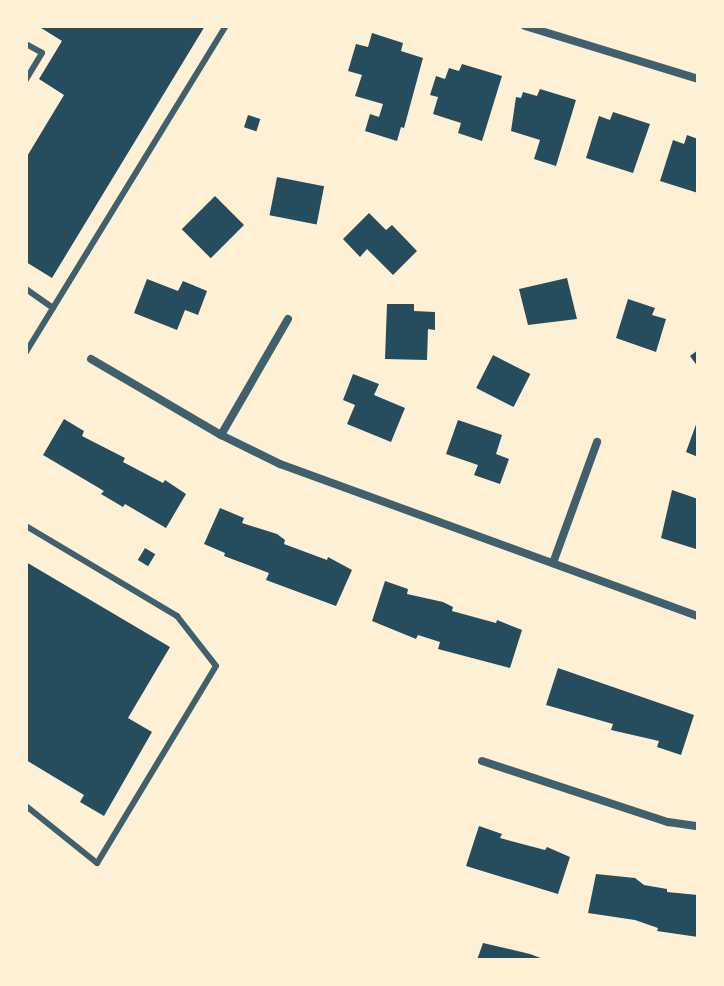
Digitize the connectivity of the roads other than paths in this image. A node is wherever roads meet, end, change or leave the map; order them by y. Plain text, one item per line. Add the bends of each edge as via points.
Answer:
1 (226, 26) edge
2 (525, 26) edge
3 (544, 29) edge
4 (26, 44) edge
5 (698, 79) edge
6 (26, 80) edge
7 (26, 289) edge
8 (53, 308) junction
9 (288, 319) dead end
10 (26, 352) edge
11 (91, 359) dead end
12 (221, 435) junction
13 (597, 442) dead end
14 (26, 526) edge
15 (553, 563) junction
16 (698, 616) edge
17 (482, 761) dead end
18 (26, 806) edge
19 (698, 826) edge

1 - 8 lane
2 - 3 street
3 - 5 street
4 - 6 lane via 42,53
7 - 8 lane
8 - 10 lane
9 - 12 street
11 - 12 street
12 - 15 street via 344,490
13 - 15 street
14 - 18 lane via 177,616 216,666 97,863
15 - 16 street
17 - 19 street via 668,822

